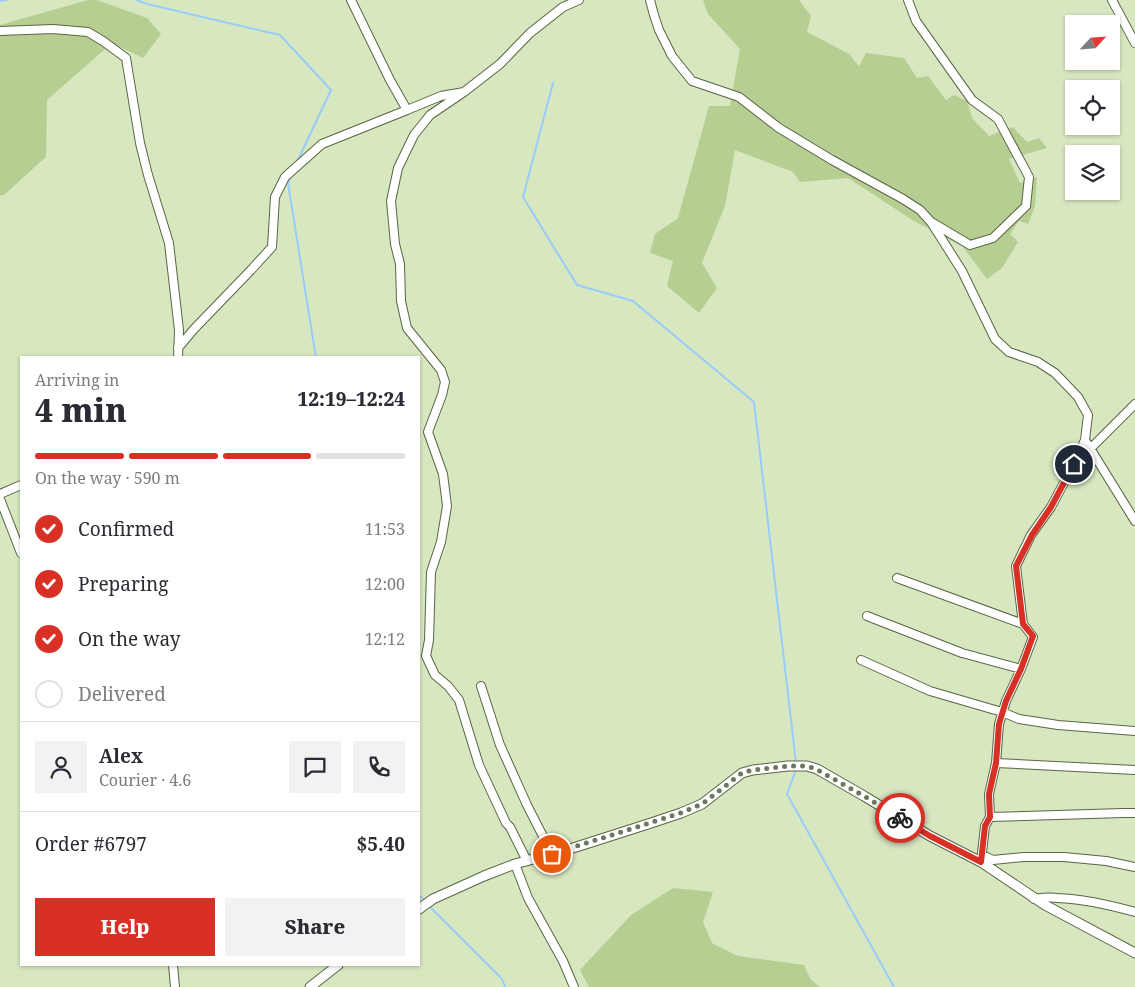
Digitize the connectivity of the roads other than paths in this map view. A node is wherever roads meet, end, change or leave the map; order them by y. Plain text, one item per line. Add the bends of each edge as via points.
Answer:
1 (351, 0) edge
2 (579, 0) edge
3 (650, 0) edge
4 (908, 0) edge
5 (1112, 0) edge
6 (0, 31) edge
7 (1135, 43) edge
8 (464, 92) junction
9 (407, 110) junction
10 (931, 222) junction
11 (178, 348) junction
12 (178, 356) edge
13 (1135, 404) edge
14 (1085, 440) junction
15 (1090, 449) junction
16 (20, 485) edge
17 (0, 494) edge
18 (0, 499) edge
19 (1135, 521) edge
20 (20, 550) edge
21 (897, 578) dead end
22 (867, 616) dead end
23 (1023, 624) junction
24 (861, 660) dead end
25 (1021, 669) junction
26 (481, 686) dead end
27 (1002, 712) junction
28 (1135, 731) edge
29 (996, 763) junction
30 (1135, 770) edge
31 (1135, 813) edge
32 (990, 817) junction
33 (552, 854) junction
34 (981, 858) junction
35 (527, 861) junction
36 (516, 864) junction
37 (1135, 867) edge
38 (1034, 898) junction
39 (422, 908) edge
40 (1135, 912) edge
41 (1135, 953) edge
42 (173, 966) edge
43 (337, 966) edge
44 (175, 987) edge
45 (310, 987) edge
46 (574, 987) edge

1 - 9 street
2 - 8 street via 530,33 500,64
3 - 10 street via 659,30 672,56 692,81 739,97 779,128 903,199
4 - 10 street via 916,21 972,100 998,119 1029,177 1026,206 993,238 970,245
5 - 7 street
6 - 11 street via 53,29 88,32 126,58 140,143 169,243 179,330
8 - 9 street via 441,96
8 - 35 street via 430,115 414,135 398,168 391,200 400,264 401,302 407,328 441,370 445,382 428,432 443,474 446,506 441,542 431,572 426,656 435,675 459,700 479,766
9 - 11 street via 322,144 285,177 275,197 272,247
10 - 14 street via 962,271 995,339 1009,352 1038,362 1055,373 1078,397 1088,415
11 - 12 street
13 - 15 street
14 - 15 street
14 - 23 street via 1016,566
15 - 19 street
16 - 17 street
18 - 20 street
21 - 23 street
22 - 25 street via 962,653
23 - 25 street via 1033,636
24 - 27 street via 930,691
25 - 27 street
26 - 33 street via 500,745
27 - 28 street via 1019,719 1058,725
27 - 29 street
29 - 30 street
29 - 32 street via 989,794
31 - 32 street
32 - 34 street via 985,826
33 - 34 main road via 681,813 702,804 742,773 807,766 856,791 930,836
33 - 35 main road
34 - 37 street via 1064,857
34 - 38 main road
35 - 36 main road
36 - 39 main road via 433,899
36 - 46 street via 528,898
38 - 40 street via 1074,900
38 - 41 main road
42 - 44 street
43 - 45 main road

